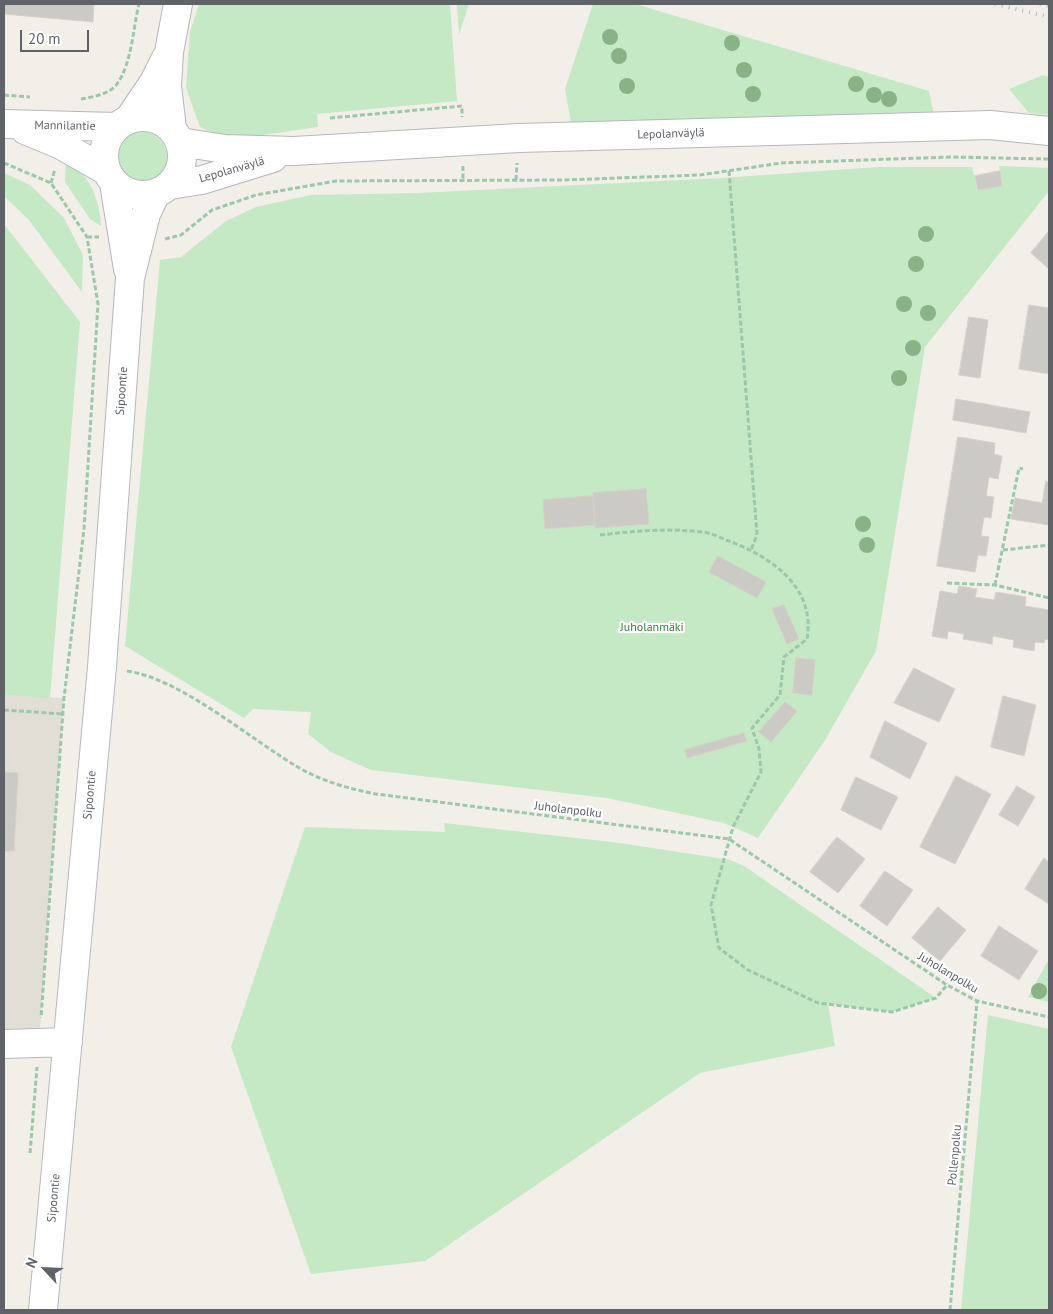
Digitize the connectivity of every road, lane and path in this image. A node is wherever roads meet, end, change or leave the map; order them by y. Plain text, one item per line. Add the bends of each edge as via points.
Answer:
1 (139, 4) edge
2 (178, 4) edge
3 (169, 52) junction
4 (123, 123) junction
5 (9, 125) edge
6 (1049, 131) edge
7 (63, 135) junction
8 (176, 136) junction
9 (294, 151) junction
10 (1049, 159) edge
11 (4, 163) edge
12 (729, 171) junction
13 (109, 176) junction
14 (51, 184) junction
15 (163, 190) junction
16 (87, 237) junction
17 (131, 237) junction
18 (1024, 469) dead end
19 (600, 535) dead end
20 (1049, 545) edge
21 (751, 550) junction
22 (1003, 550) junction
23 (947, 583) dead end
24 (995, 585) junction
25 (1049, 598) edge
26 (68, 664) junction
27 (102, 667) junction
28 (4, 710) edge
29 (63, 714) junction
30 (728, 839) junction
31 (946, 985) junction
32 (977, 1001) junction
33 (1049, 1017) edge
34 (39, 1042) junction
35 (68, 1042) junction
36 (4, 1044) edge
37 (29, 1162) dead end
38 (43, 1310) edge
39 (950, 1310) edge

1 - 7 path via 125,66 116,85 98,95 71,101
2 - 3 street
3 - 4 street via 154,82
3 - 8 street via 167,86
4 - 7 street, Mannilantie
4 - 8 street via 143,116 159,120
4 - 13 street via 107,140 103,154
5 - 7 street, Mannilantie
6 - 9 street, Lepolanväylä via 990,125 519,138
7 - 13 street, Mannilantie
7 - 14 path
8 - 9 street, Lepolanväylä via 226,149
8 - 15 street via 182,158 179,172
9 - 15 street, Lepolanväylä
10 - 12 path via 950,157 781,163
11 - 14 path
12 - 17 path via 564,180 336,182 256,195 212,210 181,235
12 - 21 path via 757,535
13 - 15 street via 126,192 141,196
13 - 17 street, Sipoontie
14 - 16 path
15 - 17 street, Sipoontie
16 - 17 path
16 - 26 path via 98,304 82,555
17 - 27 street, Sipoontie
18 - 22 path via 1019,468
19 - 21 path via 651,529 706,532
20 - 22 path
21 - 30 path via 780,568 800,593 810,623 807,639 784,657 780,695 752,728 759,749 761,772
22 - 24 path
23 - 24 path
24 - 25 path
26 - 27 path, Juholanpolku
26 - 29 path
27 - 30 path, Juholanpolku via 140,673 174,687 302,769 342,787
27 - 35 street, Sipoontie
28 - 29 path
29 - 34 path
30 - 31 path, Juholanpolku
30 - 31 path via 711,906 719,948 748,970 818,1003 892,1012 936,998
31 - 32 path, Juholanpolku
32 - 33 path, Juholanpolku
32 - 39 path, Pollenpolku
34 - 35 street
34 - 36 street
34 - 37 path
35 - 38 street, Sipoontie

